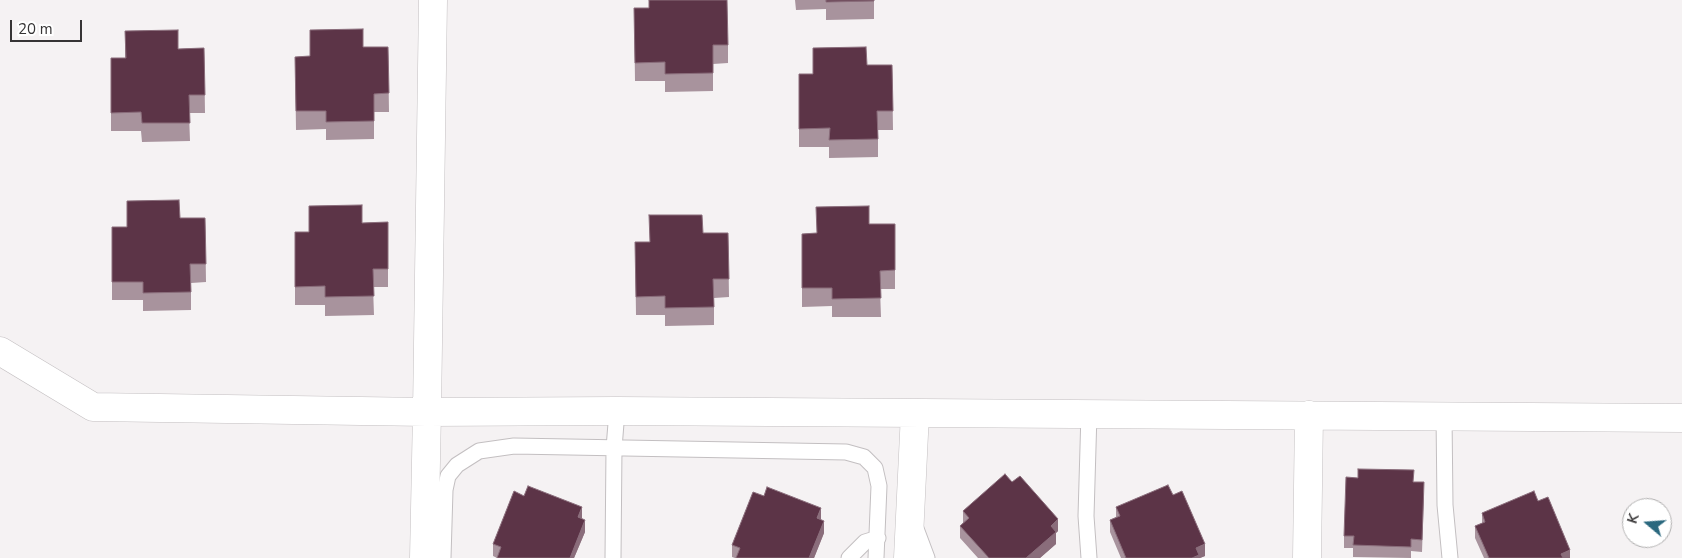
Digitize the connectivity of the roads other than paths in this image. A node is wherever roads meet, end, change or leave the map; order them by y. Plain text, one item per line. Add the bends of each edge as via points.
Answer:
1 (433, 0) edge
2 (0, 351) edge
3 (617, 411) junction
4 (427, 412) junction
5 (914, 413) junction
6 (1088, 414) junction
7 (1309, 415) junction
8 (1444, 415) junction
9 (1682, 418) edge
10 (614, 448) junction
11 (910, 513) junction
12 (878, 538) junction
13 (424, 558) edge
14 (443, 558) edge
15 (613, 558) edge
16 (849, 558) edge
17 (876, 558) edge
18 (908, 558) edge
19 (927, 558) edge
20 (1089, 558) edge
21 (1307, 558) edge
22 (1450, 558) edge

1 - 4 street
2 - 4 street via 93,407
3 - 4 street
3 - 5 street
3 - 10 lane
4 - 13 street
5 - 6 street
5 - 11 street
6 - 7 street
6 - 20 lane via 1086,516
7 - 8 street
7 - 21 street
8 - 9 street
8 - 22 lane via 1445,505
10 - 12 lane via 846,452 864,457 875,468 879,486
10 - 14 lane via 514,446 479,451 456,465 448,476 445,490
10 - 15 lane
11 - 18 street
11 - 19 lane
12 - 16 lane via 865,542
12 - 17 lane

